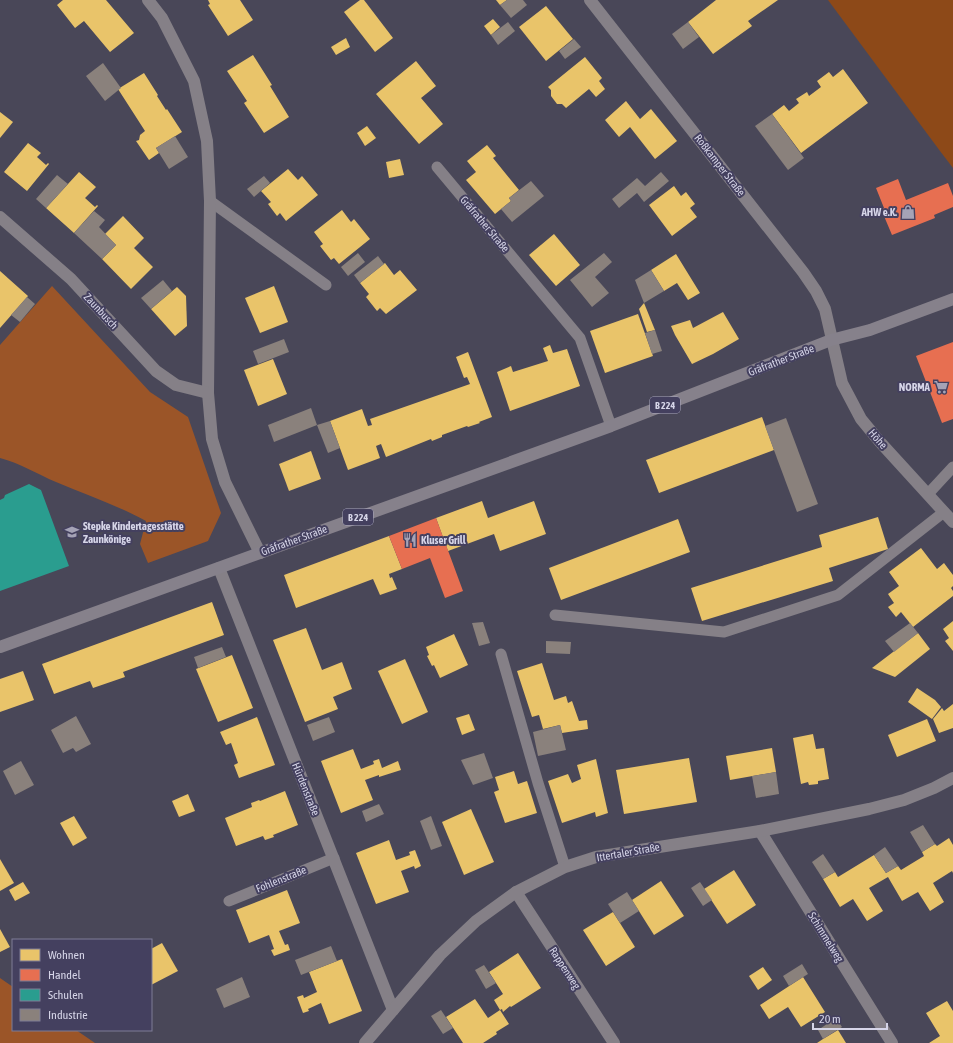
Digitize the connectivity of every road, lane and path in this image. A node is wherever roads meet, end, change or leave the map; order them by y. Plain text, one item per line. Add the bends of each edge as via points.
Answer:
1 (148, 0) edge
2 (590, 0) edge
3 (437, 167) dead end
4 (210, 201) junction
5 (0, 217) edge
6 (326, 284) dead end
7 (953, 299) edge
8 (832, 340) junction
9 (208, 393) junction
10 (610, 426) junction
11 (953, 467) edge
12 (928, 494) junction
13 (944, 512) junction
14 (953, 522) edge
15 (260, 553) junction
16 (219, 568) junction
17 (556, 615) dead end
18 (0, 647) edge
19 (502, 654) dead end
20 (953, 778) edge
21 (760, 831) junction
22 (334, 858) junction
23 (564, 867) junction
24 (516, 892) junction
25 (229, 901) dead end
26 (393, 1010) junction
27 (366, 1043) edge
28 (614, 1043) edge
29 (892, 1043) edge

1 - 4 street via 162,18 194,81 207,142
2 - 8 street, Roßkamper Straße via 803,272 825,309
3 - 10 lane, Gräfrather Straße via 580,338
4 - 6 lane
4 - 9 street
5 - 9 street, Zaunbusch via 71,279 156,371 176,385
7 - 8 main road, Gräfrather Straße / B 224 via 870,330
8 - 10 main road, Gräfrather Straße / B 224
8 - 12 street, Höhe via 842,383 861,419
9 - 15 street via 212,439 223,475
10 - 15 main road, Gräfrather Straße / B 224
11 - 12 lane
12 - 13 street, Höhe
13 - 14 street, Höhe
13 - 17 lane via 838,596 724,632
15 - 16 main road, Gräfrather Straße / B 224
16 - 18 main road, Gräfrather Straße / B 224
16 - 22 street, Hürdenstraße
19 - 23 lane
20 - 21 street, Ittertaler Straße via 904,800
21 - 23 street, Ittertaler Straße via 596,857
21 - 29 street, Schimmelweg
22 - 25 lane, Fohlenstraße
22 - 26 street, Hürdenstraße
23 - 24 street, Ittertaler Straße
24 - 26 street, Ittertaler Straße via 471,926 440,955
24 - 28 street, Rappenweg
26 - 27 street, Ittertaler Straße

